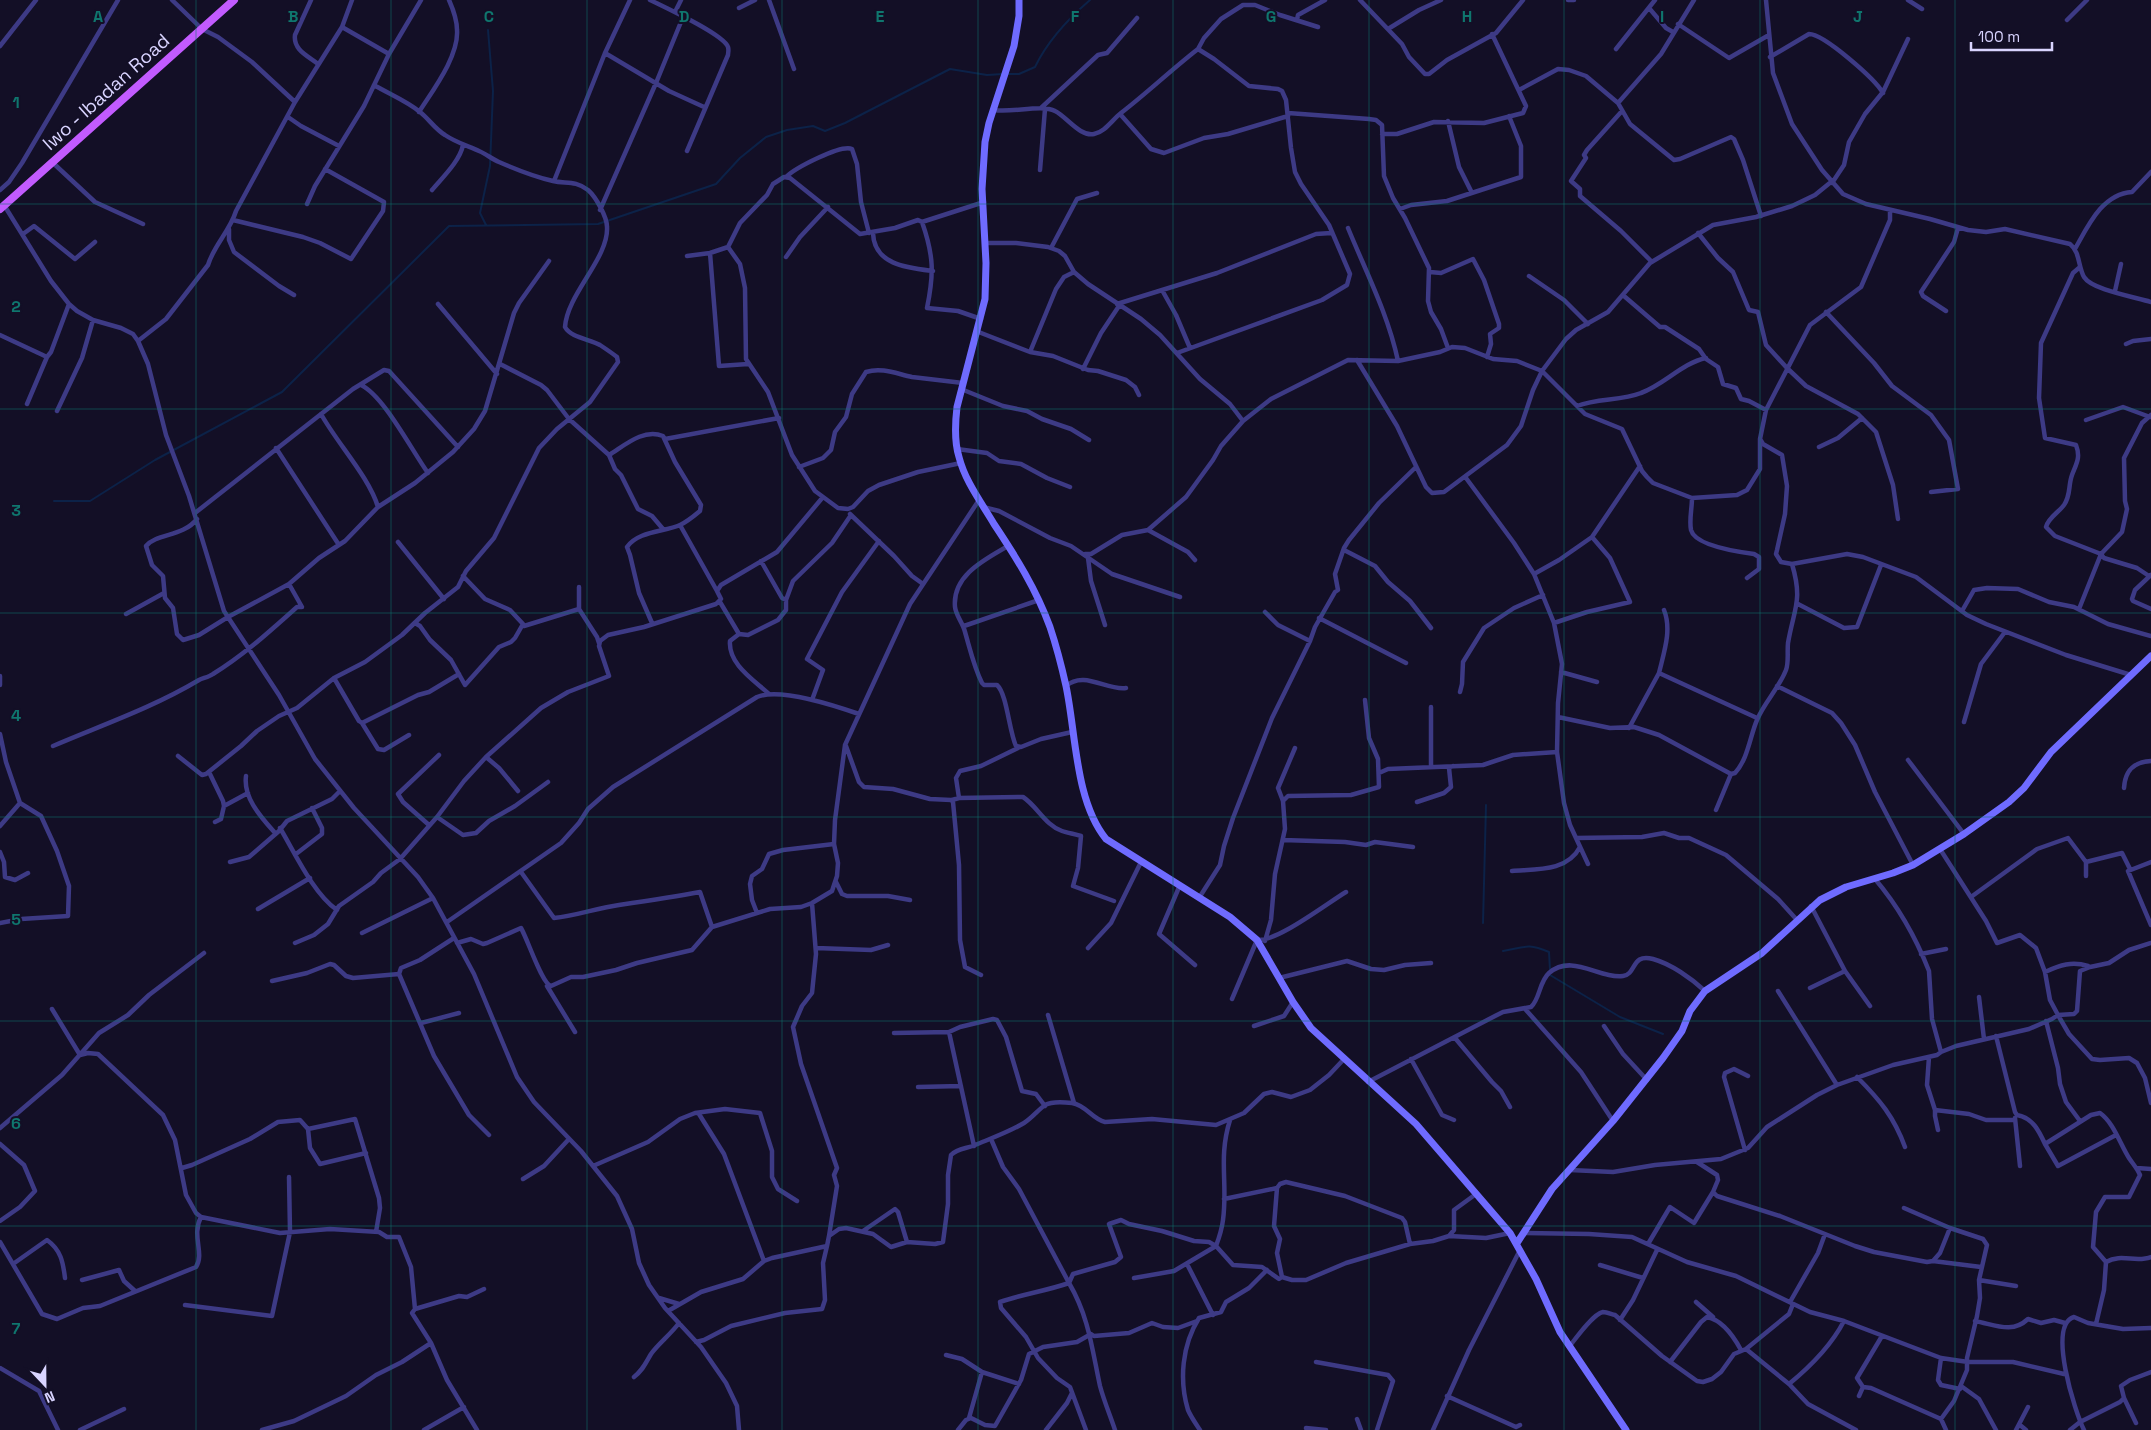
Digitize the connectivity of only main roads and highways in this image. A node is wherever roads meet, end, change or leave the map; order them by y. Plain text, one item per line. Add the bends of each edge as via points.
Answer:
1 (234, 0) edge
2 (2, 207) edge

1 - 2 main road, Iwo - Ibadan Road

